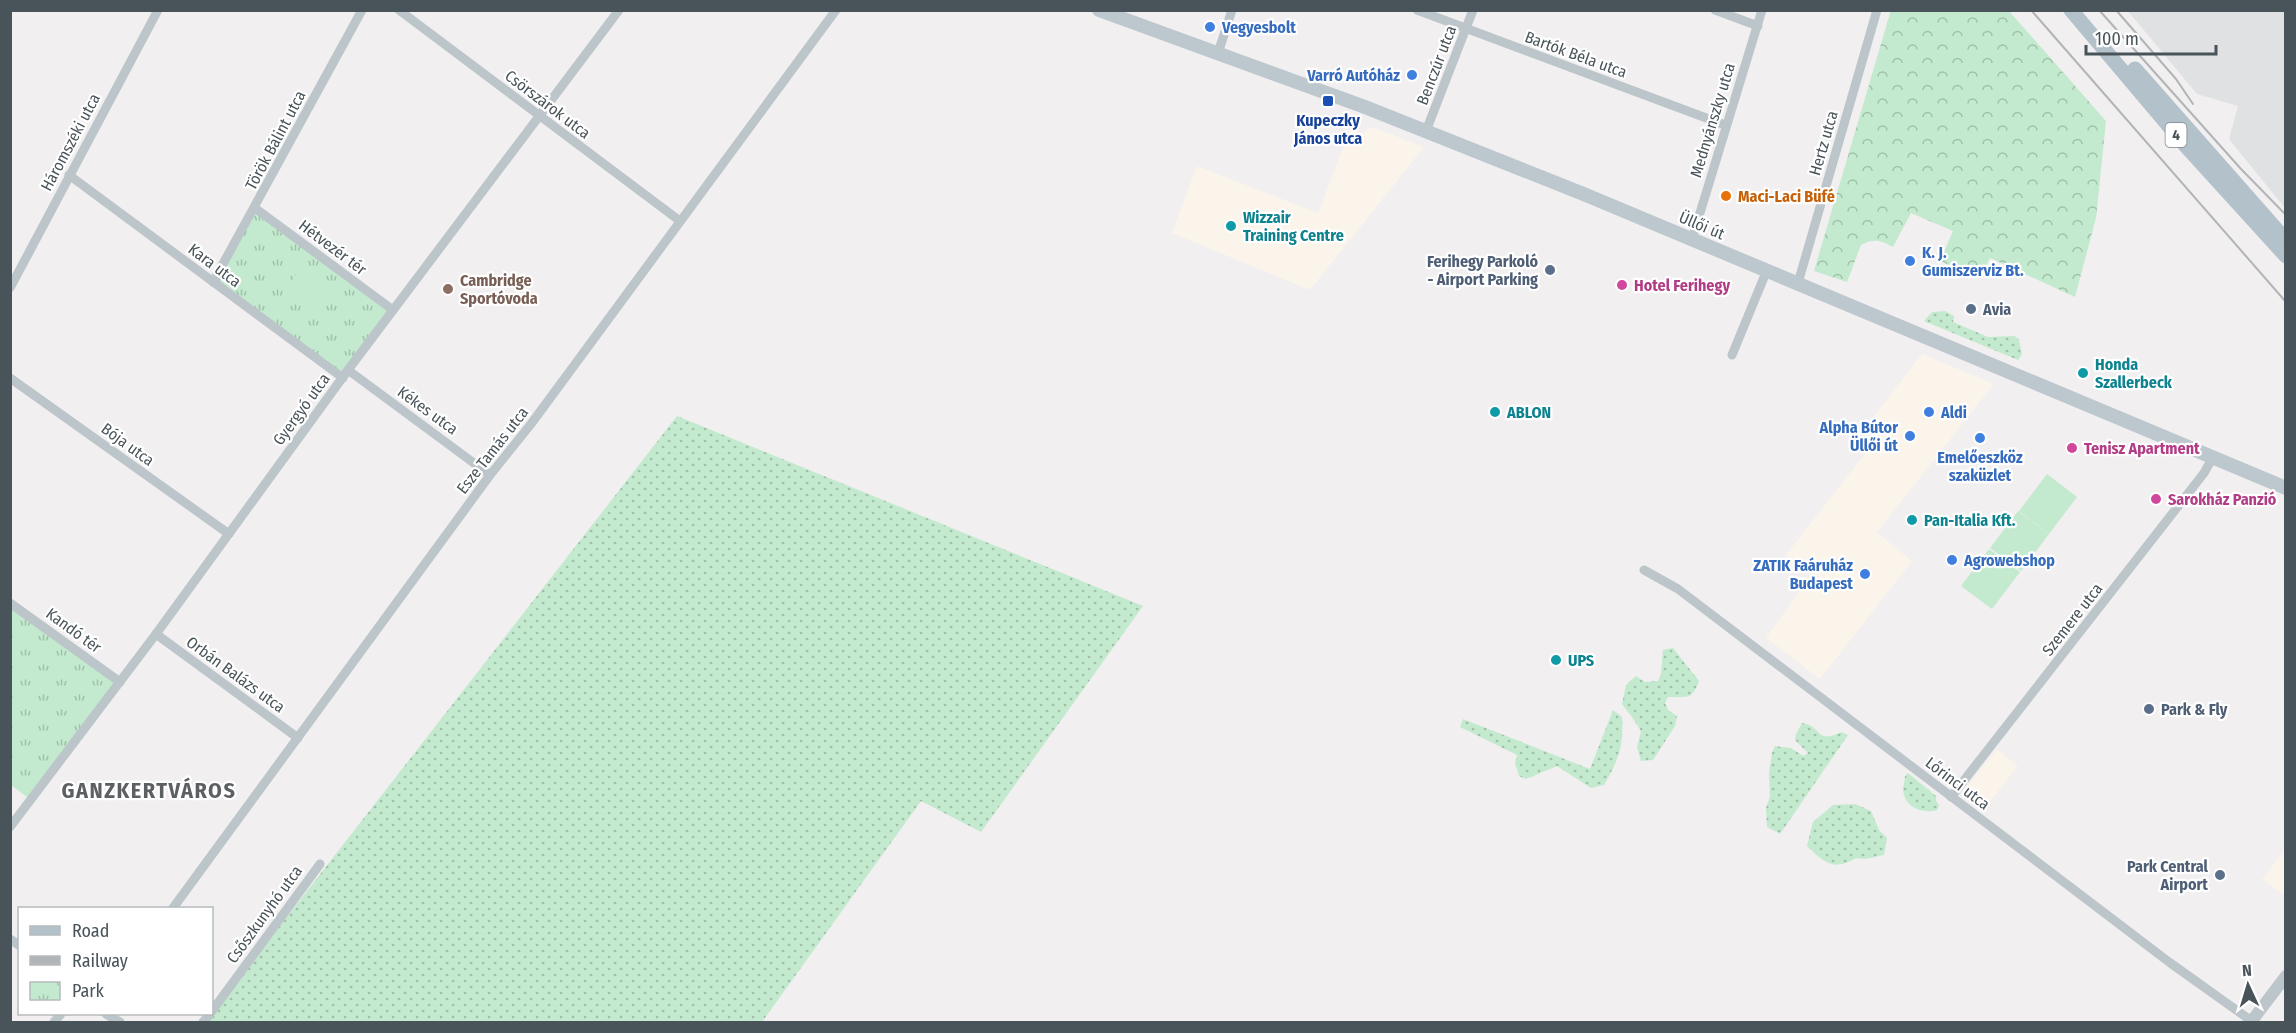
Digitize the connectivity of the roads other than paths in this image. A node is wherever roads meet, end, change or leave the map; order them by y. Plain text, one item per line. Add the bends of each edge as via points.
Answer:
1 (158, 10) edge
2 (362, 10) edge
3 (399, 10) edge
4 (619, 10) edge
5 (836, 10) edge
6 (1099, 10) edge
7 (1232, 10) edge
8 (1417, 10) edge
9 (1473, 10) edge
10 (1715, 10) edge
11 (1762, 10) edge
12 (1877, 10) edge
13 (2071, 10) edge
14 (2083, 10) edge
15 (1758, 27) junction
16 (1466, 29) junction
17 (1218, 53) junction
18 (540, 117) junction
19 (1725, 125) junction
20 (1426, 131) junction
21 (69, 175) junction
22 (255, 208) junction
23 (680, 221) junction
24 (1692, 239) junction
25 (2286, 240) edge
26 (2286, 256) edge
27 (1767, 270) junction
28 (213, 282) junction
29 (1798, 283) junction
30 (10, 288) edge
31 (393, 310) junction
32 (1732, 355) dead end
33 (345, 374) junction
34 (10, 378) edge
35 (2213, 458) junction
36 (490, 475) junction
37 (2286, 488) edge
38 (229, 534) junction
39 (1644, 570) dead end
40 (10, 603) edge
41 (156, 634) junction
42 (120, 682) junction
43 (298, 738) junction
44 (1951, 797) junction
45 (10, 827) edge
46 (320, 864) dead end
47 (174, 907) edge
48 (2286, 976) edge
49 (213, 1009) edge
50 (2252, 1022) edge

1 - 21 street, Háromszéki utca
2 - 22 street, Török Bálint utca
3 - 18 street, Csörszárok utca
4 - 18 street, Gyergyó utca
5 - 23 street, Esze Tamás utca
6 - 17 main road, Üllői út
7 - 17 street
8 - 16 street, Bartók Béla utca
9 - 16 street, Benczúr utca
10 - 15 street
11 - 15 street, Mednyánszky utca
12 - 29 street, Hertz utca
13 - 26 main road, 4 via 2191,152
14 - 25 main road, 4
15 - 19 street, Mednyánszky utca
16 - 19 street, Bartók Béla utca
16 - 20 street, Benczúr utca
17 - 20 main road, Üllői út
18 - 23 street, Csörszárok utca
18 - 31 street, Gyergyó utca
19 - 24 street, Mednyánszky utca
20 - 24 main road, Üllői út
21 - 28 street, Kara utca
21 - 30 street, Háromszéki utca
22 - 28 street, Török Bálint utca
22 - 31 street, Hétvezér tér
23 - 36 street, Esze Tamás utca
24 - 27 main road, Üllői út
27 - 29 main road, Üllői út
27 - 32 street
28 - 33 street, Kara utca
29 - 35 main road, Üllői út
31 - 33 street, Gyergyó utca
33 - 36 street, Kékes utca
33 - 38 street, Gyergyó utca
34 - 38 street, Bója utca
35 - 37 main road, Üllői út
35 - 44 street, Szemere utca
36 - 43 street, Esze Tamás utca
38 - 41 street, Gyergyó utca
39 - 44 street, Lőrinci utca via 1678,589
40 - 42 street, Kandó tér
41 - 42 street, Gyergyó utca
41 - 43 street, Orbán Balázs utca
42 - 45 street, Gyergyó utca
43 - 47 street, Esze Tamás utca
44 - 50 street, Lőrinci utca
46 - 49 street, Csőszkunyhó utca
48 - 50 street

